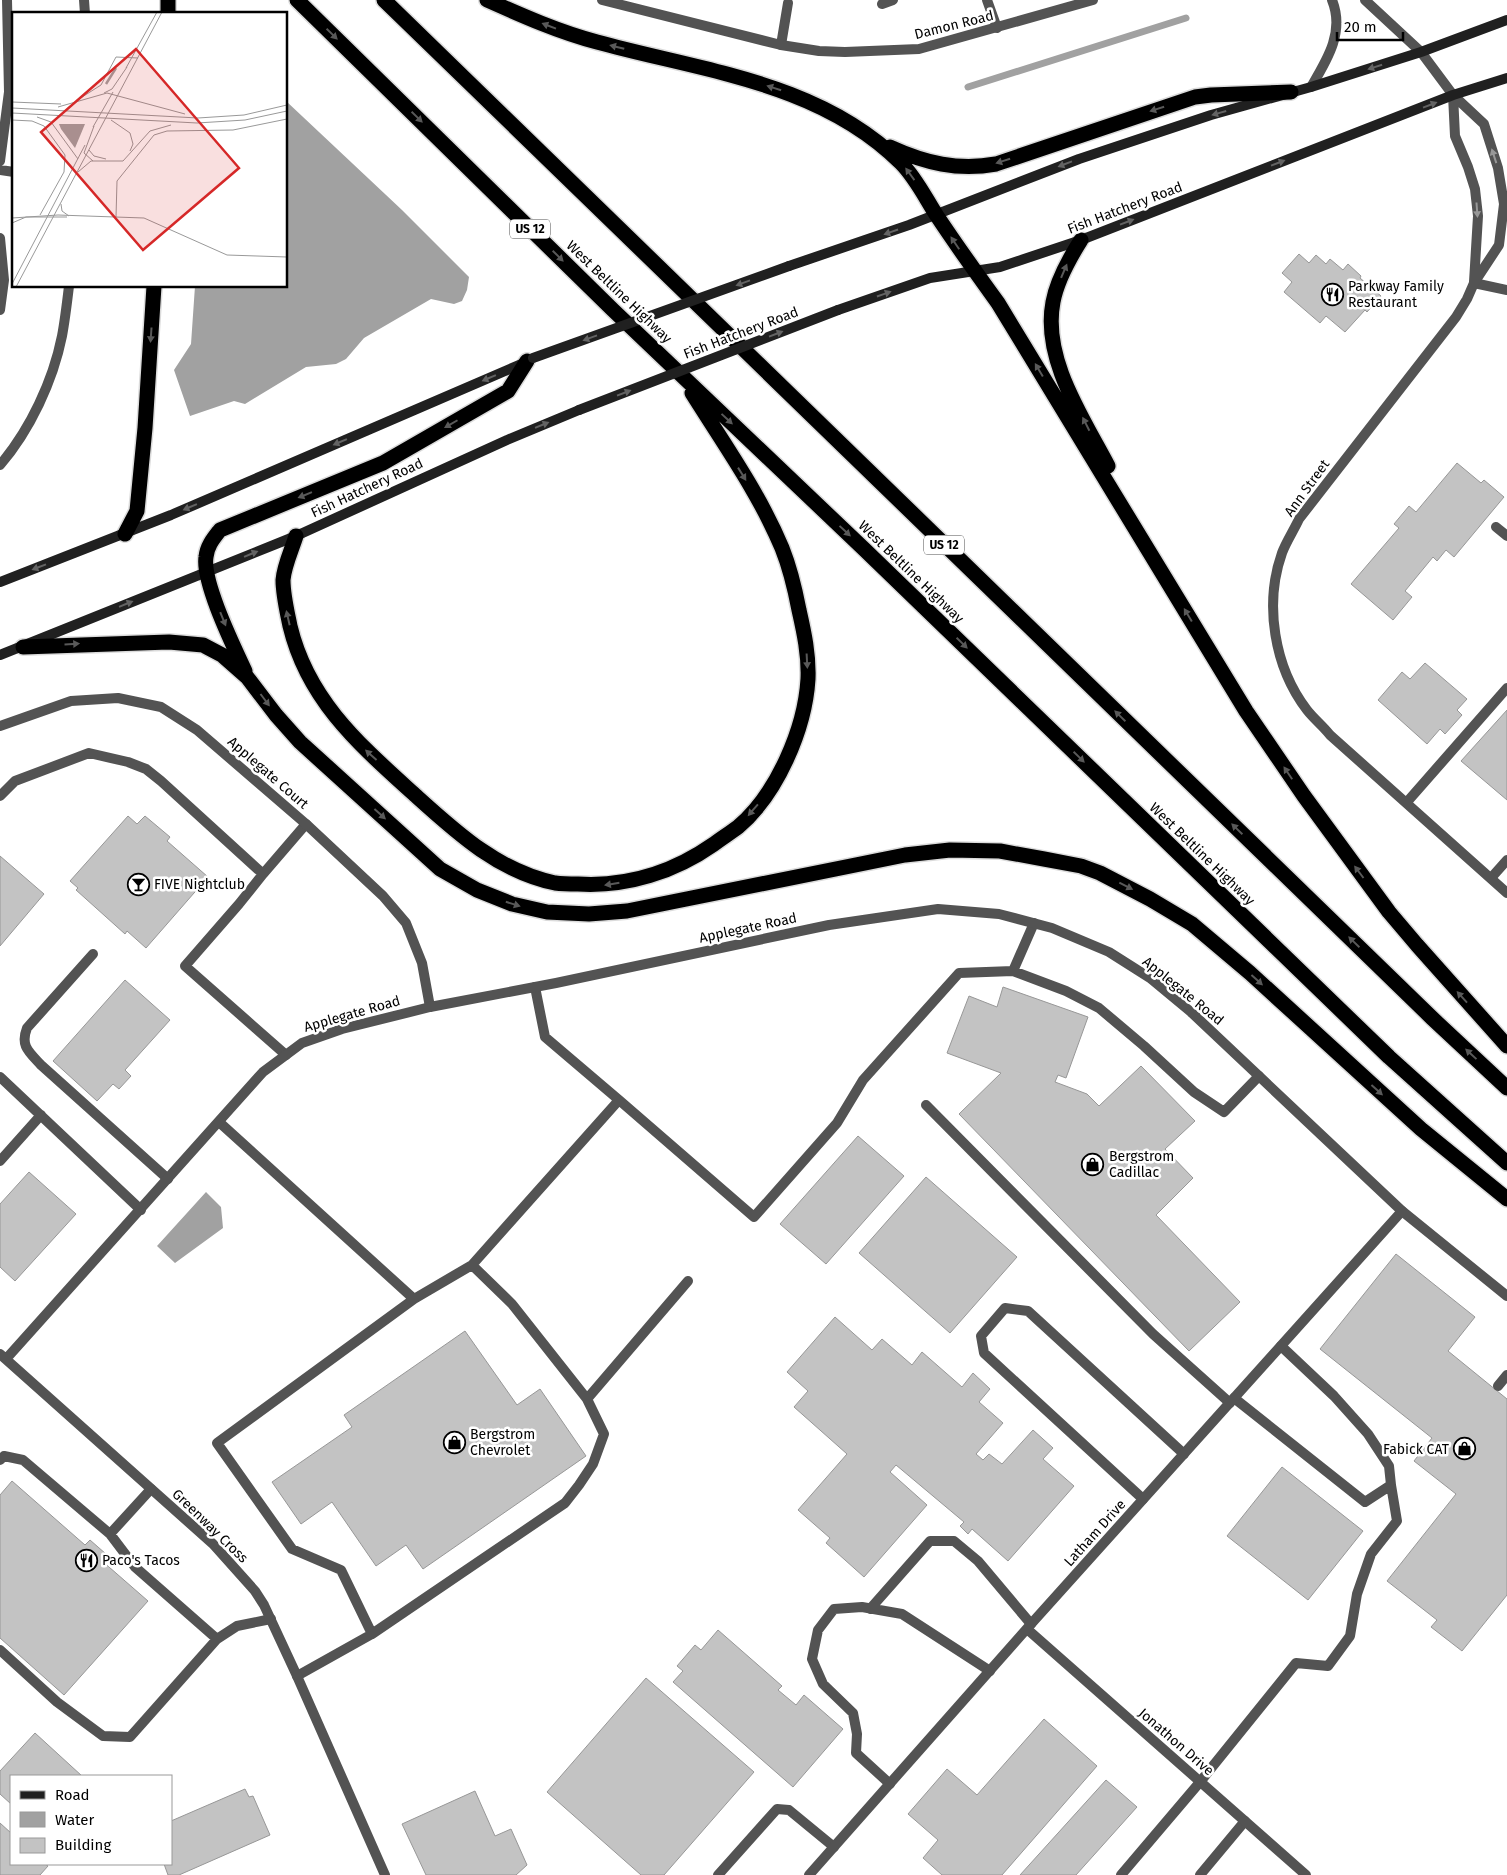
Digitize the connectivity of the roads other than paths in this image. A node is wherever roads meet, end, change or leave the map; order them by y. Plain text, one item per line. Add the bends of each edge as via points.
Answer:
1 (7, 0) edge
2 (297, 0) edge
3 (384, 0) edge
4 (487, 0) edge
5 (602, 0) edge
6 (893, 0) edge
7 (987, 0) edge
8 (1093, 0) edge
9 (1332, 0) edge
10 (1365, 0) edge
11 (788, 3) dead end
12 (882, 4) dead end
13 (1507, 20) edge
14 (997, 28) junction
15 (781, 45) junction
16 (1421, 52) junction
17 (1507, 78) edge
18 (1311, 87) junction
19 (1291, 92) junction
20 (1453, 95) junction
21 (861, 130) junction
22 (0, 161) edge
23 (936, 214) junction
24 (0, 238) edge
25 (1081, 240) junction
26 (974, 271) junction
27 (1474, 284) junction
28 (69, 288) edge
29 (154, 288) edge
30 (1507, 290) edge
31 (0, 310) edge
32 (530, 360) junction
33 (679, 373) junction
34 (0, 465) edge
35 (1496, 527) dead end
36 (125, 534) junction
37 (296, 536) junction
38 (1507, 536) edge
39 (206, 573) junction
40 (1165, 576) junction
41 (0, 582) edge
42 (24, 646) junction
43 (0, 655) edge
44 (247, 676) junction
45 (1507, 688) edge
46 (0, 726) edge
47 (0, 796) edge
48 (1407, 802) junction
49 (306, 824) junction
50 (1507, 860) edge
51 (263, 874) junction
52 (1491, 878) junction
53 (1507, 893) edge
54 (1034, 923) junction
55 (92, 954) dead end
56 (1013, 971) junction
57 (535, 987) junction
58 (430, 1007) junction
59 (1507, 1046) edge
60 (286, 1055) junction
61 (0, 1076) edge
62 (1259, 1076) junction
63 (1507, 1088) edge
64 (619, 1100) junction
65 (926, 1105) dead end
66 (41, 1115) junction
67 (219, 1122) junction
68 (0, 1161) edge
69 (1507, 1163) edge
70 (168, 1178) junction
71 (1507, 1199) edge
72 (141, 1210) junction
73 (1402, 1211) junction
74 (472, 1265) junction
75 (688, 1281) dead end
76 (1507, 1296) edge
77 (414, 1299) junction
78 (1281, 1346) junction
79 (2, 1360) edge
80 (1507, 1375) edge
81 (1498, 1386) dead end
82 (587, 1399) junction
83 (1232, 1401) junction
84 (1184, 1454) junction
85 (0, 1460) edge
86 (1391, 1485) junction
87 (151, 1489) junction
88 (1144, 1499) junction
89 (110, 1534) junction
90 (870, 1609) junction
91 (270, 1619) junction
92 (1029, 1626) junction
93 (372, 1634) junction
94 (218, 1639) junction
95 (0, 1650) edge
96 (990, 1671) junction
97 (297, 1676) junction
98 (1200, 1782) junction
99 (890, 1784) junction
100 (1245, 1821) junction
101 (834, 1847) junction
102 (385, 1875) edge
103 (718, 1875) edge
104 (809, 1875) edge
105 (1120, 1875) edge
106 (1200, 1875) edge
107 (1306, 1875) edge

1 - 22 street via 9,92
2 -> 33 highway, West Beltline Highway / US 12
63 -> 3 highway, US 12
21 -> 4 highway via 798,96 595,42
5 - 15 street, Damon Road
6 - 12 street
7 - 14 street
8 - 14 street, Damon Road
9 - 18 street via 1337,31 1329,57
10 - 16 street
11 - 15 street
13 - 16 main road
14 - 15 street, Damon Road via 919,49 819,51
16 -> 18 main road
16 - 20 street
17 - 20 main road, Fish Hatchery Road
18 - 19 main road
19 -> 21 highway via 1195,97 979,167 953,167 926,161 888,146
19 -> 23 main road via 1079,159
25 -> 20 main road, Fish Hatchery Road
20 -> 27 street, Ann Street via 1454,136 1475,190 1478,216
27 -> 20 street, Ann Street via 1499,245 1504,204 1502,184 1484,124
23 -> 21 highway via 902,164
26 -> 23 highway
23 -> 32 main road, bridge
24 - 31 street via 4,280
25 - 26 main road, Fish Hatchery Road via 1000,267
40 -> 25 highway via 1054,355 1053,303 1066,266
37 -> 26 main road, Fish Hatchery Road, bridge via 579,410 838,310 930,278
40 -> 26 highway via 998,303
27 - 30 street
27 - 48 street, Ann Street via 1444,335 1300,519 1282,552 1275,580 1273,608 1277,645 1288,678 1306,709 1330,735
28 - 34 street via 62,337 44,395 10,454
29 -> 36 highway via 137,511
32 -> 36 main road
32 -> 39 highway via 508,392 383,463 220,530 210,542
33 -> 37 highway via 745,478 783,550 806,636 808,677 796,737 782,770 764,798 740,825 675,867 637,880 601,885 557,883 519,872 484,854 442,819 346,731 306,672 294,642 283,578
33 -> 69 highway, West Beltline Highway / US 12 via 1389,1058
35 - 38 street
36 -> 41 main road
39 -> 37 main road, Fish Hatchery Road
42 -> 39 main road, Fish Hatchery Road
39 -> 44 highway
59 -> 40 highway via 1389,912 1331,834 1246,711
42 - 43 main road, Fish Hatchery Road
42 -> 44 highway via 169,642 203,645 222,655
44 -> 71 highway via 300,742 440,869 477,890 512,904 547,912 589,914 627,911 896,856 950,850 1000,851 1082,866 1100,873 1192,924 1421,1129
45 - 48 street
46 - 49 street, Applegate Court via 71,701 118,698 161,707 197,730
47 - 51 street via 15,781 89,754 128,762 146,769 161,781
48 - 52 street, Ann Street
49 - 51 street
49 - 58 street, Applegate Court via 383,896 406,923 422,963
50 - 52 street
51 - 60 street via 185,966
52 - 53 street, Ann Street
54 - 56 street
54 - 57 street, Applegate Road via 999,914 938,909 830,925
54 - 62 street, Applegate Road via 1109,952 1150,978
55 - 70 street via 27,1028 24,1037 26,1050
56 - 62 street via 1066,991 1099,1008 1194,1092 1224,1112
56 - 64 street via 959,973 863,1080 837,1123 754,1218
57 - 58 street, Applegate Road
57 - 64 street via 545,1037
58 - 60 street, Applegate Road via 342,1029 302,1043
60 - 67 street, Applegate Road via 263,1072
61 - 66 street
62 - 73 street, Applegate Road
64 - 74 street
65 - 83 street via 1153,1334
66 - 68 street
66 - 72 street
67 - 70 street, Applegate Road
67 - 77 street
70 - 72 street, Applegate Road
72 - 79 street, Applegate Road
73 - 76 street, Applegate Road
73 - 78 street, Latham Drive
74 - 77 street
74 - 82 street via 512,1304
75 - 82 street
77 - 93 street via 216,1443 292,1549 341,1570
78 - 83 street, Latham Drive
78 - 86 street via 1334,1396 1368,1434 1389,1466
79 - 87 street, Greenway Cross
80 - 81 street
82 - 93 street via 604,1434 593,1464 565,1503
83 - 84 street, Latham Drive
83 - 86 street via 1365,1502
84 - 88 street, Latham Drive
84 - 88 street via 1028,1310 1005,1308 981,1336 984,1353
85 - 89 street via 4,1456 23,1460
86 - 98 street via 1397,1521 1371,1554 1357,1594 1350,1636 1328,1666 1296,1663
87 - 89 street
87 - 91 street, Greenway Cross via 212,1544 255,1591
88 - 92 street, Latham Drive
89 - 94 street via 135,1566
90 - 92 street, Jonathon Drive via 930,1541 954,1541 978,1561
90 - 96 street via 902,1614
90 - 99 street via 834,1610 818,1630 812,1659 823,1684 853,1713 856,1753
91 - 94 street via 237,1626
91 - 97 street, Greenway Cross
92 - 96 street, Latham Drive
92 - 98 street, Jonathon Drive
93 - 97 street
94 - 95 street via 130,1737 103,1736 57,1702
96 - 99 street, Latham Drive
97 - 102 street, Greenway Cross
98 - 100 street, Jonathon Drive
98 - 105 street
99 - 101 street, Latham Drive
100 - 106 street
100 - 107 street, Jonathon Drive
101 - 103 street via 789,1810 776,1809
101 - 104 street, Latham Drive

